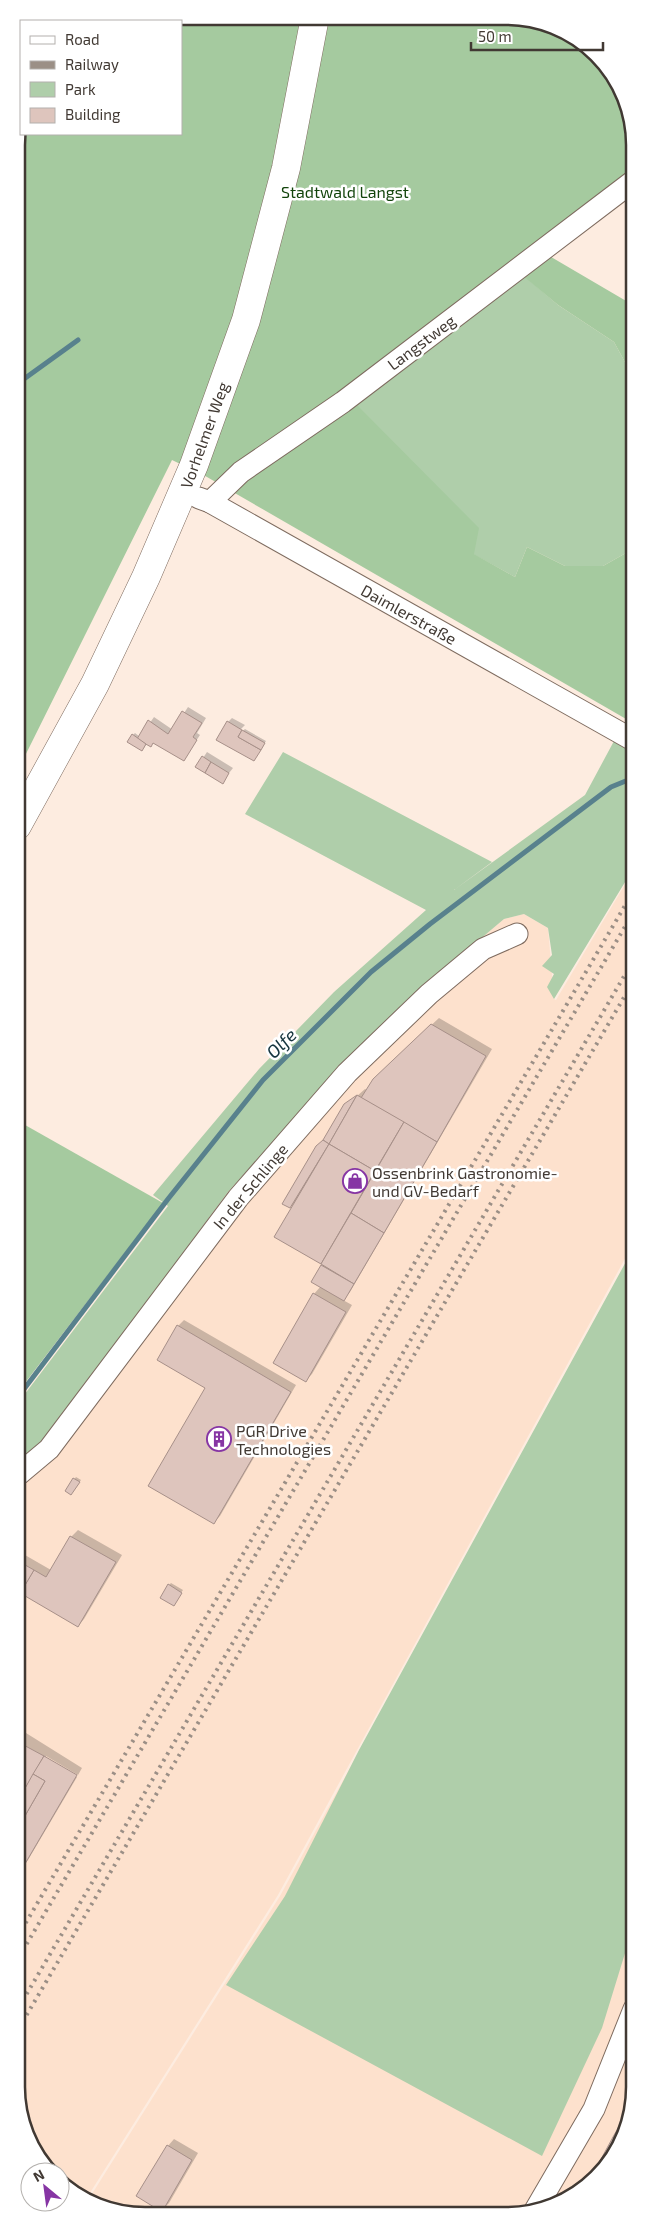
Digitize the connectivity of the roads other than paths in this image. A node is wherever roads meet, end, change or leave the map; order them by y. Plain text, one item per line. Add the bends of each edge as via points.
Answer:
1 (313, 25) edge
2 (626, 187) edge
3 (183, 492) junction
4 (210, 502) junction
5 (626, 736) edge
6 (25, 811) edge
7 (518, 934) dead end
8 (25, 1469) edge
9 (626, 2029) edge
10 (540, 2202) edge

1 - 3 street, Vorhelmer Weg via 286,168 246,320
2 - 4 street, Langstweg via 343,402 241,472
3 - 4 street, Daimlerstraße
3 - 6 street, Vorhelmer Weg via 94,684
4 - 5 street, Daimlerstraße
7 - 8 street, In der Schlinge via 483,949 429,994 347,1073 238,1198 49,1449
9 - 10 street via 594,2109

